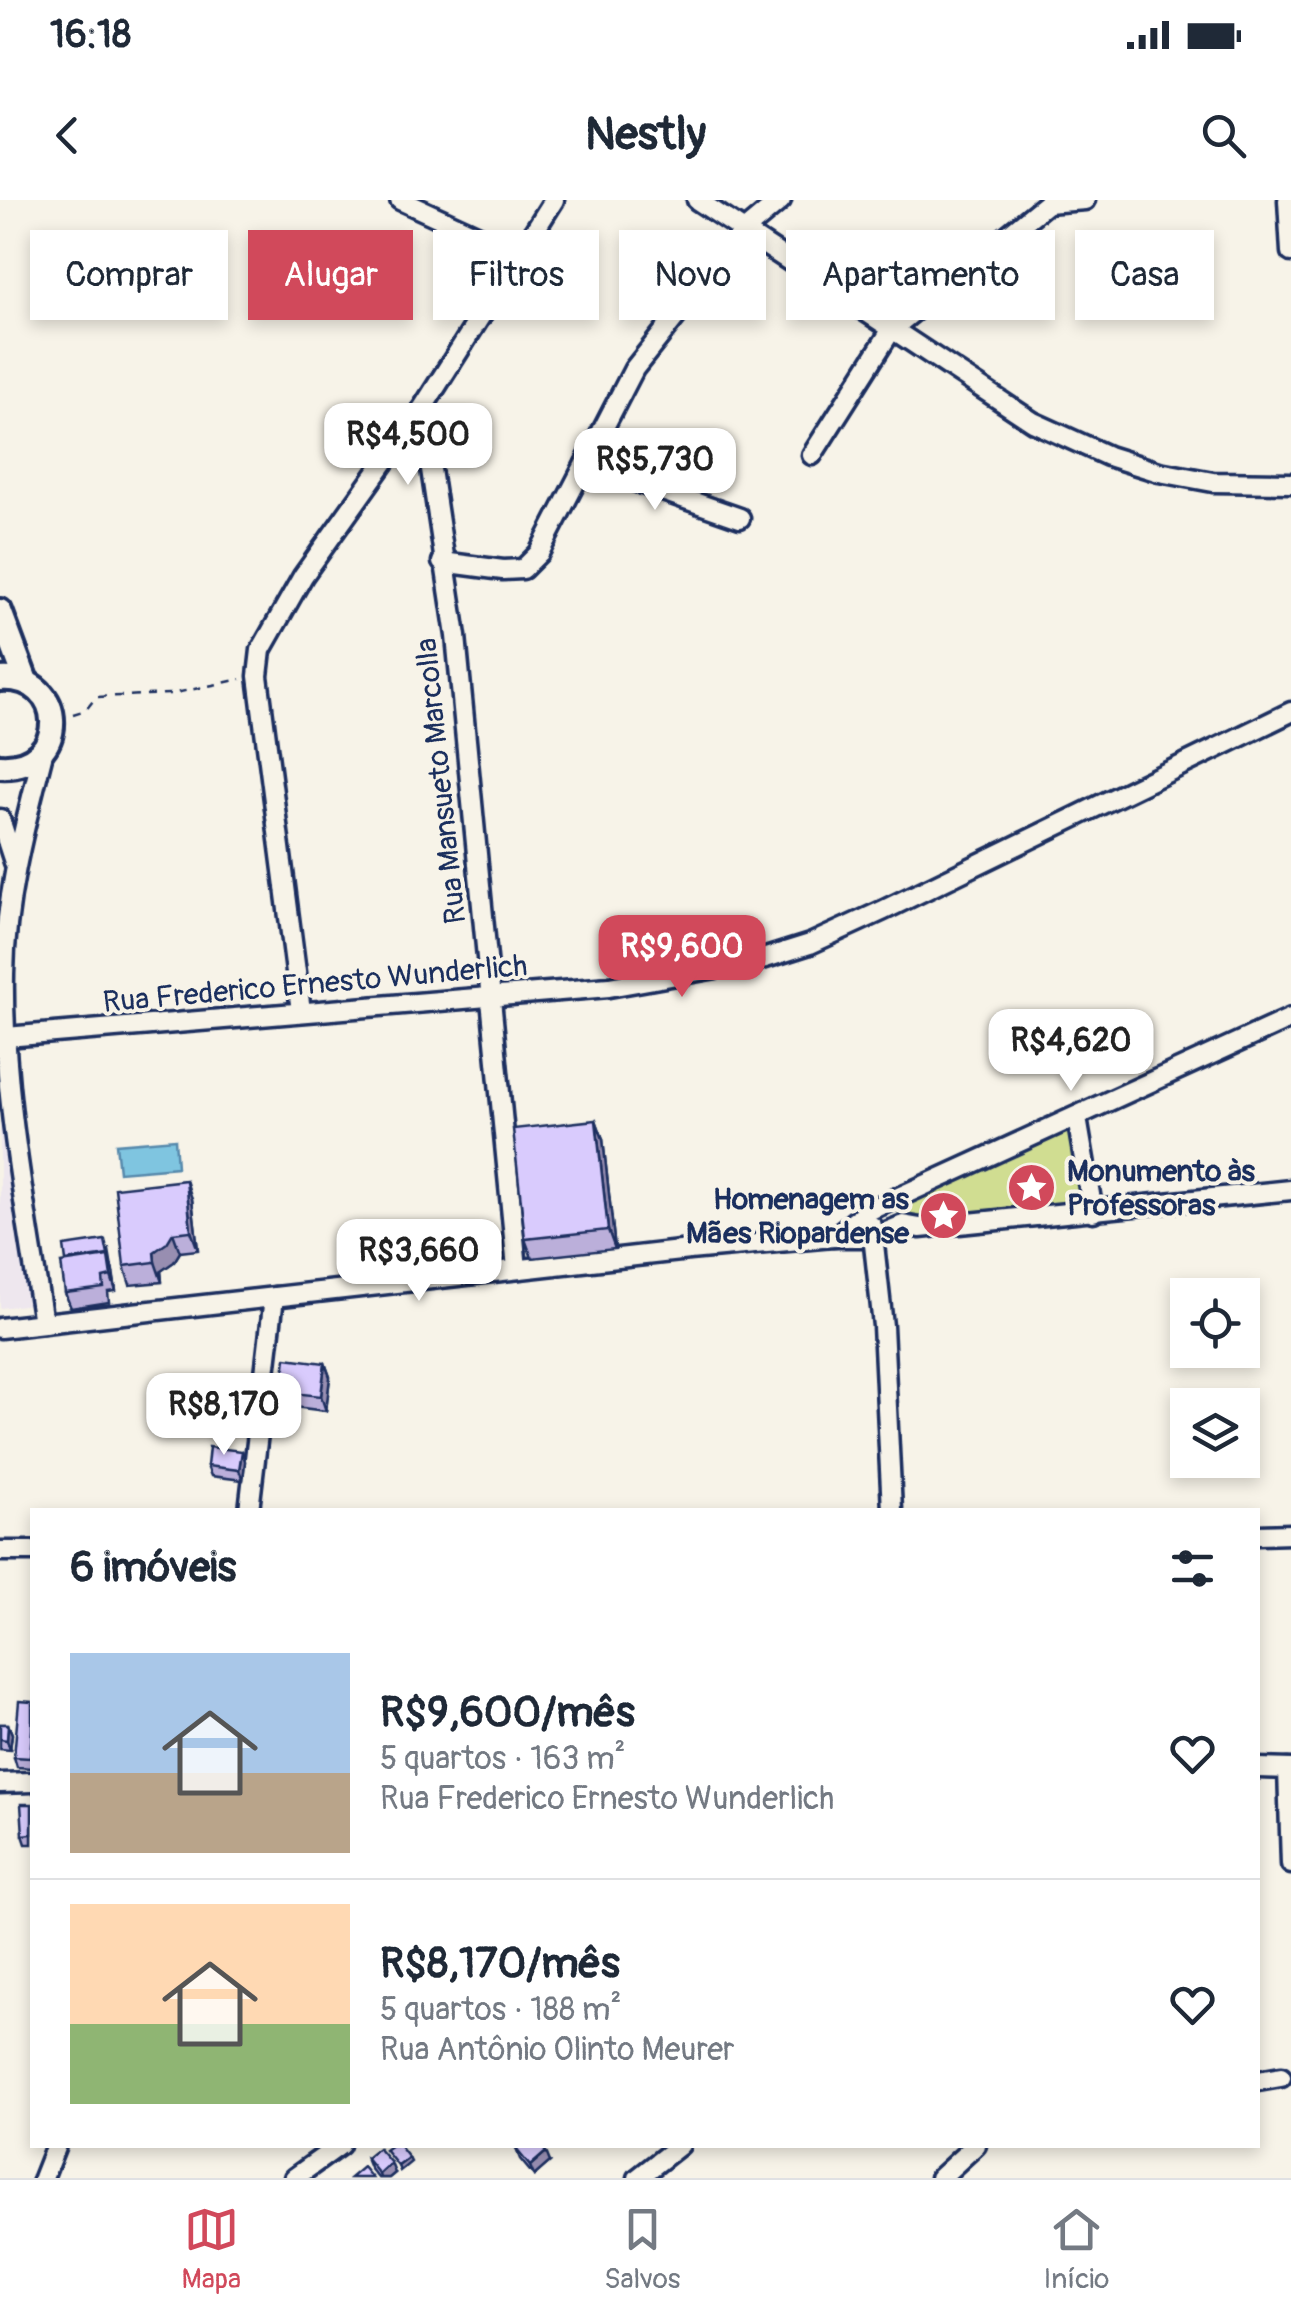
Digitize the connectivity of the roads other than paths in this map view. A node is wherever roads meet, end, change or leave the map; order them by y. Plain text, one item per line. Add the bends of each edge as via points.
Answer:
1 (400, 200) edge
2 (554, 200) edge
3 (696, 200) edge
4 (781, 200) edge
5 (1085, 200) edge
6 (1288, 200) edge
7 (1049, 202) edge
8 (466, 230) edge
9 (534, 230) edge
10 (742, 230) edge
11 (745, 230) edge
12 (766, 245) edge
13 (1291, 252) edge
14 (477, 320) edge
15 (673, 320) edge
16 (892, 328) junction
17 (422, 409) junction
18 (812, 455) dead end
19 (585, 464) junction
20 (1291, 483) edge
21 (740, 518) dead end
22 (442, 562) junction
23 (0, 612) edge
24 (0, 678) edge
25 (26, 681) junction
26 (1291, 712) edge
27 (44, 749) junction
28 (0, 766) edge
29 (0, 819) edge
30 (15, 862) junction
31 (2, 966) edge
32 (490, 998) junction
33 (301, 1011) junction
34 (1291, 1018) edge
35 (6, 1036) junction
36 (1077, 1118) junction
37 (1291, 1190) edge
38 (892, 1200) junction
39 (868, 1211) junction
40 (1093, 1212) junction
41 (903, 1225) junction
42 (833, 1237) junction
43 (874, 1237) junction
44 (518, 1268) junction
45 (274, 1298) junction
46 (44, 1323) junction
47 (0, 1328) edge
48 (249, 1508) edge
49 (892, 1508) edge
50 (1291, 1534) edge
51 (1260, 1535) edge
52 (30, 1551) edge
53 (0, 1552) edge
54 (1260, 1768) edge
55 (1289, 1769) edge
56 (30, 1782) edge
57 (0, 1783) edge
58 (1291, 1864) edge
59 (1281, 2077) dead end
60 (1260, 2081) edge
61 (55, 2148) edge
62 (336, 2148) edge
63 (676, 2148) edge
64 (973, 2148) edge
65 (949, 2176) edge
66 (43, 2178) edge
67 (294, 2178) edge
68 (638, 2178) edge

1 - 8 street
2 - 9 street
3 - 10 street
4 - 11 street
5 - 7 street
6 - 13 street
7 - 16 street
12 - 16 street
14 - 17 street
15 - 19 street via 634,369
16 - 18 street
16 - 20 street via 1033,422 1108,456 1213,482
17 - 22 street, Rua Mansueto Marcolla
17 - 33 street via 286,603 262,650 258,676
19 - 21 street
19 - 22 street via 539,553 523,569
22 - 32 street, Rua Mansueto Marcolla via 456,636
23 - 25 main road
24 - 25 main road
25 - 27 main road via 50,705 53,722
26 - 32 street, Rua Frederico Ernesto Wunderlich via 810,944 704,972
27 - 28 main road via 31,761
27 - 30 street
29 - 30 street
30 - 31 street
31 - 35 street
32 - 33 street, Rua Frederico Ernesto Wunderlich
32 - 44 street, Rua Mansueto Marcolla
33 - 35 street, Rua Frederico Ernesto Wunderlich
34 - 36 street
35 - 46 street
36 - 38 street
36 - 40 street
37 - 40 street
38 - 39 street
38 - 41 street
39 - 42 street
39 - 43 street
40 - 41 street
41 - 43 street
42 - 43 street
42 - 44 street
43 - 49 street
44 - 45 street
45 - 46 street
45 - 48 street
46 - 47 street
50 - 51 street
52 - 53 street
54 - 55 street
55 - 58 street
56 - 57 street
59 - 60 street
61 - 66 street
62 - 67 street
63 - 68 street
64 - 65 street

